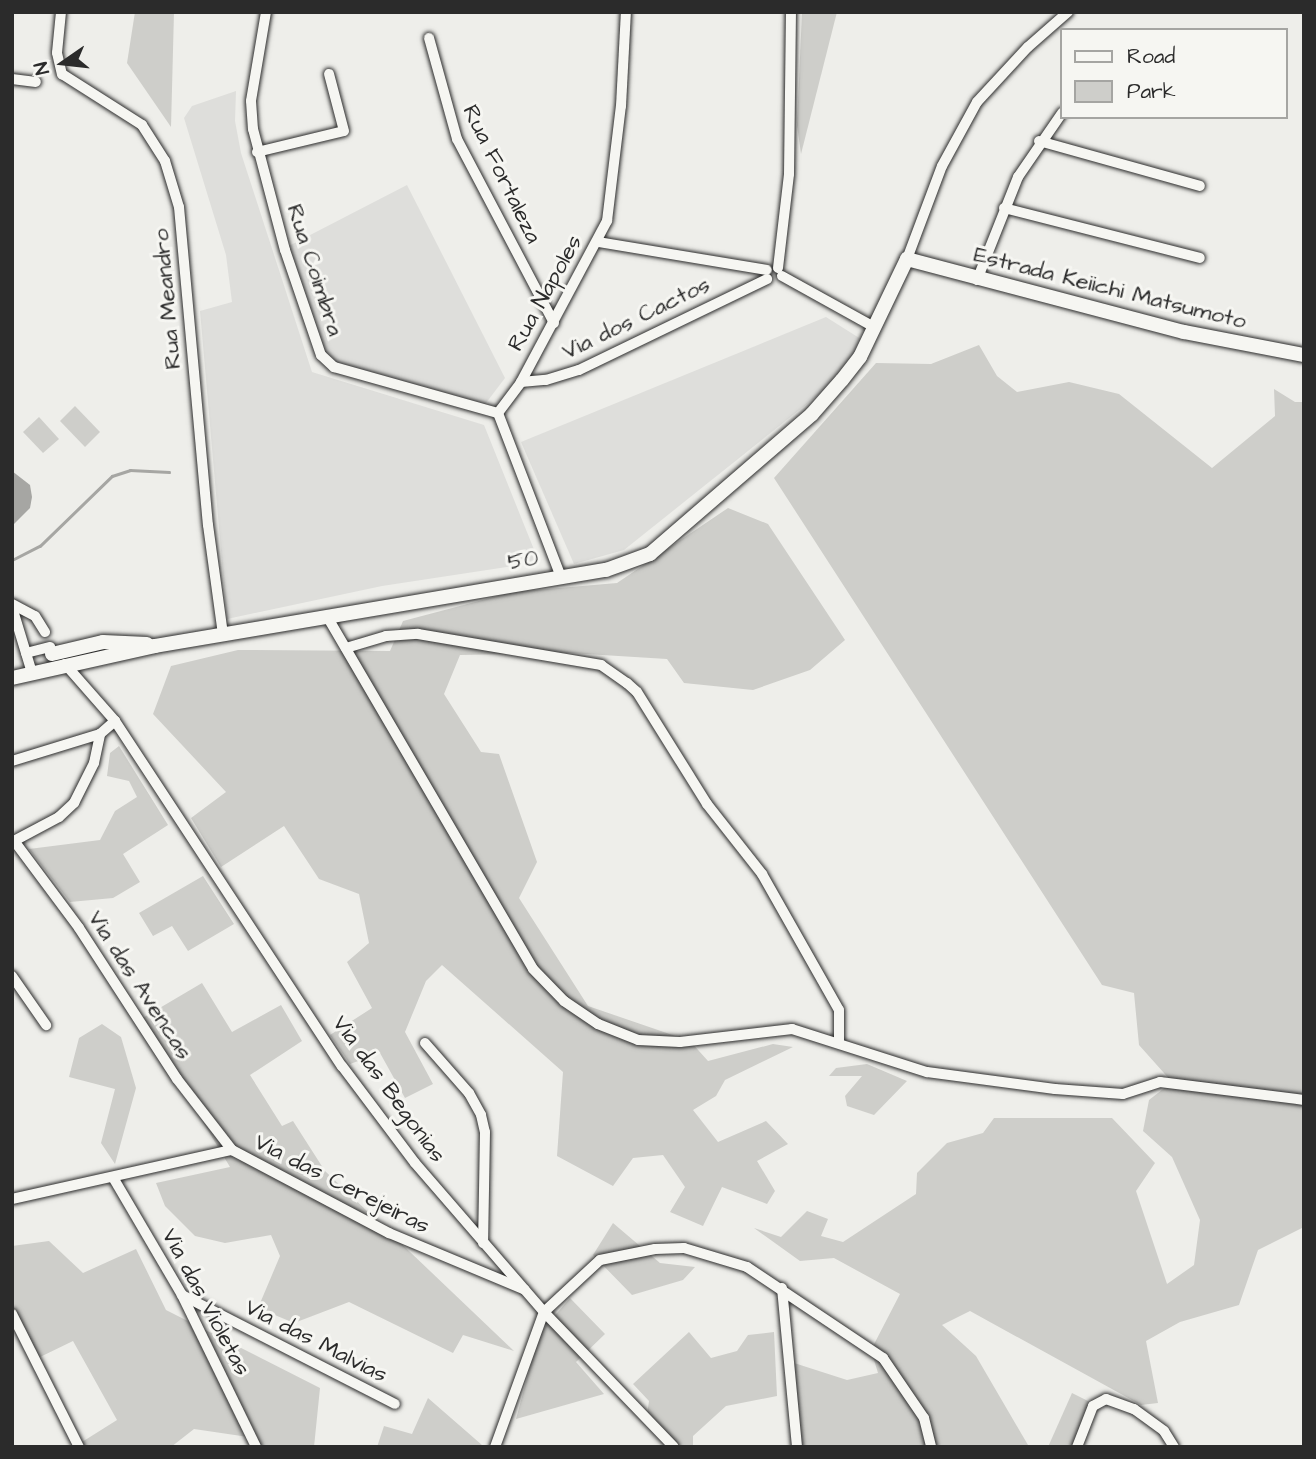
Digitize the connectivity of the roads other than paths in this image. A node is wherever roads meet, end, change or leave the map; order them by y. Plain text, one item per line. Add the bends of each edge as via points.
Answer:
1 (61, 12) edge
2 (266, 12) edge
3 (626, 12) edge
4 (791, 12) edge
5 (1068, 12) edge
6 (429, 38) dead end
7 (329, 74) dead end
8 (12, 79) edge
9 (36, 82) dead end
10 (1060, 115) edge
11 (1039, 141) junction
12 (257, 152) junction
13 (1200, 186) dead end
14 (1004, 208) junction
15 (598, 242) junction
16 (1200, 258) dead end
17 (907, 259) junction
18 (774, 273) junction
19 (977, 280) junction
20 (554, 323) junction
21 (874, 327) junction
22 (1304, 355) edge
23 (521, 382) junction
24 (498, 413) junction
25 (561, 577) junction
26 (12, 605) edge
27 (328, 618) junction
28 (223, 635) junction
29 (346, 648) junction
30 (52, 651) junction
31 (26, 653) junction
32 (32, 673) junction
33 (12, 678) edge
34 (115, 721) junction
35 (100, 734) junction
36 (12, 761) edge
37 (13, 842) edge
38 (12, 976) edge
39 (46, 1025) dead end
40 (839, 1042) junction
41 (425, 1043) dead end
42 (1304, 1100) edge
43 (232, 1150) junction
44 (114, 1180) junction
45 (12, 1199) edge
46 (483, 1243) junction
47 (782, 1288) junction
48 (525, 1290) junction
49 (182, 1295) junction
50 (544, 1312) junction
51 (12, 1314) edge
52 (395, 1404) dead end
53 (79, 1447) edge
54 (256, 1447) edge
55 (495, 1447) edge
56 (674, 1447) edge
57 (797, 1447) edge
58 (931, 1447) edge
59 (1077, 1447) edge
60 (1174, 1447) edge

1 - 28 street, Rua Meandro via 57,52 62,74 142,125 165,161 177,198
2 - 12 street, Rua Coimbra via 251,101
3 - 15 street, Rua Napoles via 612,203
4 - 18 street via 789,174
5 - 17 street via 1028,47 978,102 942,166
6 - 20 street, Rua Fortaleza via 457,139
7 - 12 street via 344,131
8 - 9 street
10 - 11 street
11 - 13 street
11 - 14 street
12 - 24 street, Rua Coimbra via 285,250 325,361
14 - 16 street
14 - 19 street
15 - 18 street
15 - 20 street, Rua Napoles
17 - 19 main road, Estrada Keiichi Matsumoto
17 - 21 main road, 50
18 - 21 street
18 - 23 street, Via dos Cactos via 579,370
19 - 22 main road, Estrada Keiichi Matsumoto via 1184,332
20 - 23 street, Rua Napoles
21 - 25 main road, 50 via 860,357 812,414 650,554 606,570
23 - 24 street, Rua Napoles
24 - 25 street
25 - 27 main road, 50
26 - 30 street, Via das Begonias via 35,616
26 - 31 street
27 - 28 main road, 50
27 - 29 street
28 - 30 main road, 50 via 155,646
29 - 40 street via 533,970 564,1001 598,1024 638,1040 692,1041 792,1029
29 - 40 street via 386,636 418,634 601,665 628,683 707,804 774,893 839,1010
30 - 31 street
30 - 32 main road, 50
30 - 34 street, Via das Begonias
31 - 32 street
32 - 33 main road, 50
34 - 35 street
34 - 46 street, Via das Begonias via 342,1066
35 - 36 street
35 - 37 street via 94,763 74,803 59,817
37 - 43 street, Via das Avencas via 79,928 177,1079
38 - 39 street
40 - 42 street via 927,1072 1055,1090 1123,1094 1160,1082
41 - 46 street via 470,1093 481,1115 485,1132
43 - 44 street, Via das Cerejeiras
43 - 48 street, Via das Cerejeiras via 389,1233
44 - 45 street, Via das Cerejeiras
44 - 49 street, Via das Violetas
46 - 48 street, Via das Begonias
47 - 50 street via 713,1254 655,1249 600,1260
47 - 57 street
47 - 58 street via 883,1358 924,1418
48 - 50 street, Via das Begonias
49 - 52 street, Via das Malvias
49 - 54 street, Via das Violetas
50 - 55 street
50 - 56 street, Via das Begonias
51 - 53 street
59 - 60 street via 1093,1406 1106,1399 1134,1409 1164,1431

